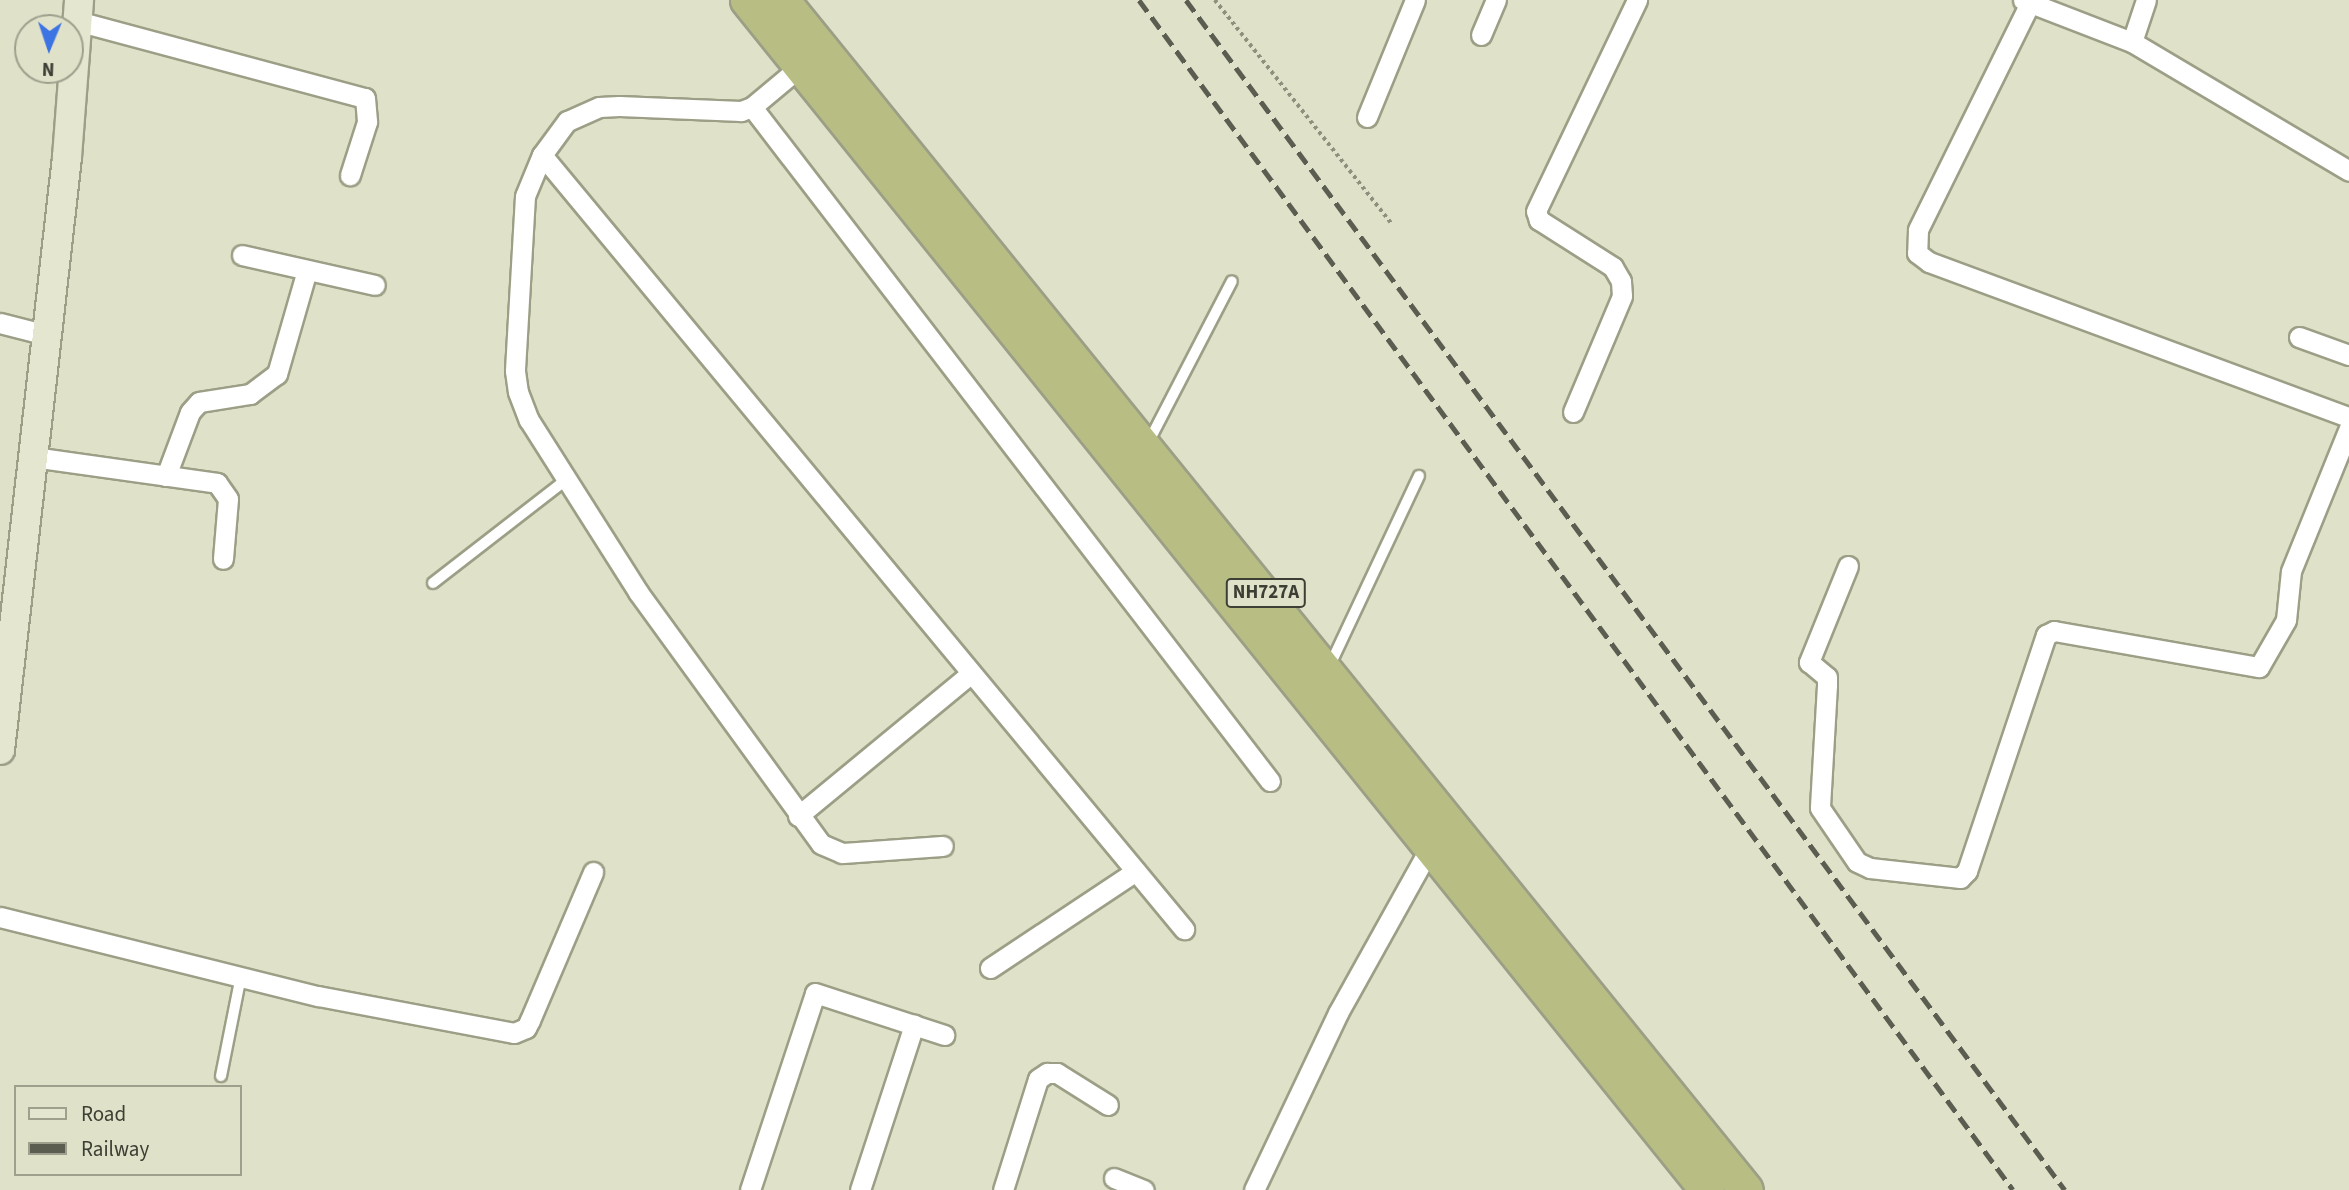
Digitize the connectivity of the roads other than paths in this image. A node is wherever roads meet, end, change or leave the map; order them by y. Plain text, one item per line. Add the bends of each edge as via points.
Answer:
1 (747, 0) edge
2 (782, 0) edge
3 (1415, 0) edge
4 (1496, 0) edge
5 (1637, 0) edge
6 (2146, 0) edge
7 (2026, 1) edge
8 (78, 11) edge
9 (1480, 35) dead end
10 (2132, 42) junction
11 (801, 66) junction
12 (752, 107) junction
13 (1367, 117) dead end
14 (542, 156) junction
15 (2349, 171) edge
16 (350, 175) dead end
17 (242, 255) dead end
18 (307, 270) junction
19 (1232, 281) dead end
20 (375, 285) dead end
21 (0, 323) edge
22 (47, 335) junction
23 (2299, 337) dead end
24 (2349, 355) edge
25 (1573, 412) dead end
26 (2349, 418) edge
27 (2349, 428) edge
28 (1146, 446) junction
29 (33, 457) junction
30 (166, 476) junction
31 (1419, 476) dead end
32 (567, 478) junction
33 (223, 559) dead end
34 (1848, 566) dead end
35 (433, 583) dead end
36 (1328, 669) junction
37 (969, 675) junction
38 (0, 750) edge
39 (1270, 781) dead end
40 (798, 816) junction
41 (943, 846) dead end
42 (1431, 846) junction
43 (593, 872) dead end
44 (1136, 872) junction
45 (0, 917) edge
46 (1184, 929) dead end
47 (990, 968) dead end
48 (241, 976) junction
49 (914, 1025) junction
50 (944, 1035) dead end
51 (221, 1076) dead end
52 (1108, 1105) dead end
53 (1114, 1178) dead end
54 (750, 1190) edge
55 (860, 1190) edge
56 (1003, 1190) edge
57 (1144, 1190) edge
58 (1254, 1190) edge
59 (1707, 1190) edge
60 (1746, 1190) edge

1 - 11 highway, NH727A
2 - 28 highway, NH727A
3 - 13 street
4 - 9 street
5 - 25 street via 1536,211 1539,220 1613,267 1621,281 1622,296
6 - 10 street
7 - 10 street
7 - 26 street via 1918,230 1917,253 1929,262
8 - 16 street via 365,98 367,122
8 - 22 main road
10 - 15 street
11 - 12 street
11 - 42 highway, NH727A
12 - 14 street via 726,113 599,107 567,121
12 - 39 street
14 - 32 street via 520,222 515,371 529,420
14 - 37 street via 856,531
17 - 18 street
18 - 20 street
18 - 30 street via 277,374 250,394 199,402 190,412
19 - 28 lane
21 - 22 street
22 - 29 main road
23 - 24 street
27 - 34 street via 2291,571 2286,620 2259,667 2054,631 2046,635 1967,872 1960,878 1870,868 1857,862 1821,808 1827,677 1809,662
28 - 36 highway, NH727A
29 - 30 street
29 - 38 main road
30 - 33 street via 217,483 225,489
31 - 36 lane
32 - 35 lane
32 - 40 street via 638,592
36 - 60 highway, NH727A
37 - 40 street
37 - 44 street
40 - 41 street via 821,844 842,853
42 - 58 street via 1338,1013
42 - 59 highway, NH727A
43 - 48 street via 530,1020 520,1032 387,1011
44 - 46 street
44 - 47 street
45 - 48 street
48 - 51 lane
49 - 50 street
49 - 54 street via 815,993
49 - 55 street
52 - 56 street via 1057,1073 1038,1079
53 - 57 street

